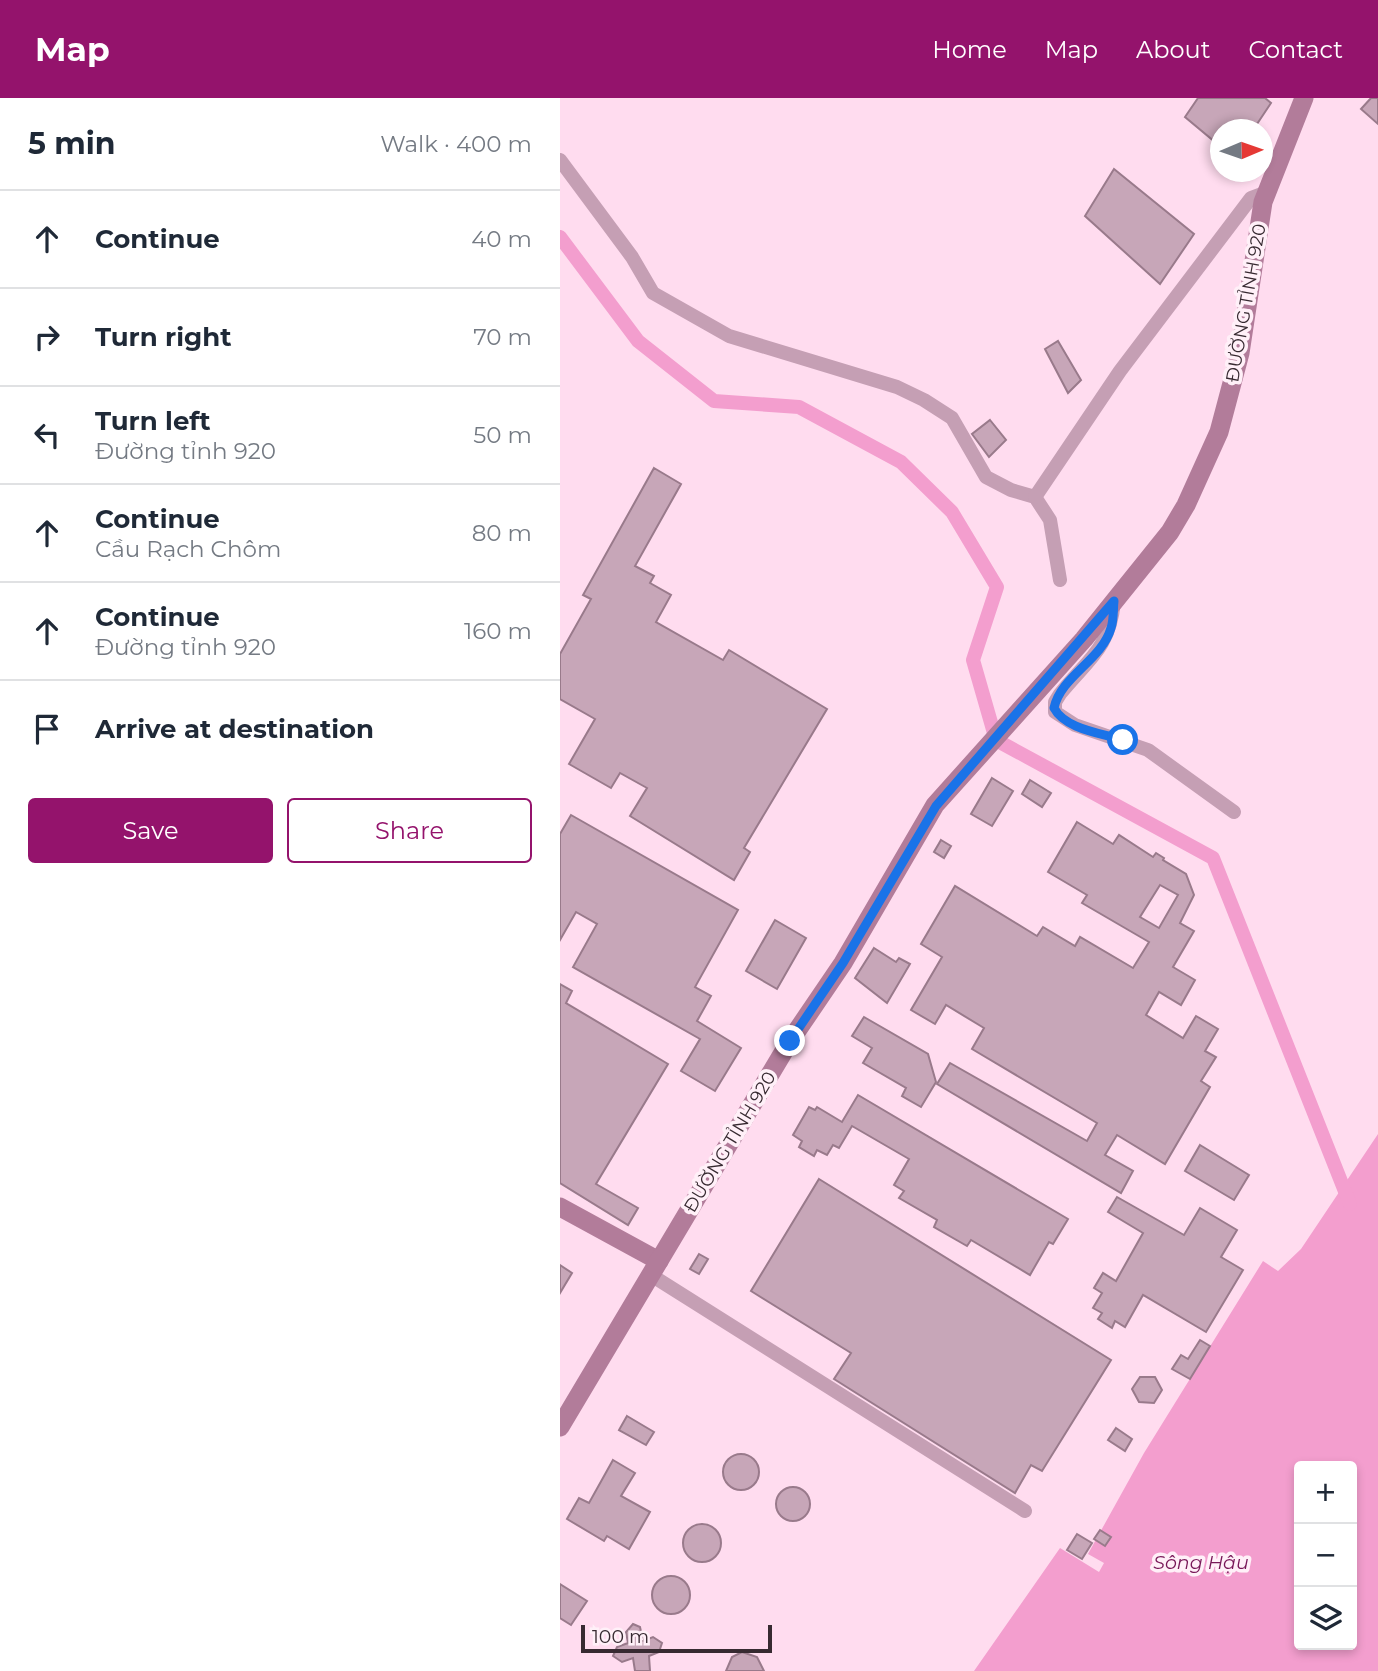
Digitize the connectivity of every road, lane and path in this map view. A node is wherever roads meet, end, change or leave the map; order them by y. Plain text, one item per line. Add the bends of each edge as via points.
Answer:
1 (1304, 98) edge
2 (560, 160) edge
3 (1267, 192) junction
4 (1035, 496) junction
5 (1059, 580) dead end
6 (1114, 601) junction
7 (1234, 813) dead end
8 (560, 1206) edge
9 (655, 1268) junction
10 (560, 1427) edge
11 (1025, 1511) dead end

1 - 3 main road, ĐƯỜNG TỈNH 920
2 - 4 street via 653,293 729,336 897,387 924,400 952,418 986,477
3 - 4 street via 1251,198 1120,371
3 - 6 main road, ĐƯỜNG TỈNH 920 via 1240,353 1219,432 1199,481 1170,532
4 - 5 street via 1050,520
6 - 7 street via 1108,635 1060,694 1055,712 1075,725 1148,750
6 - 9 main road, ĐƯỜNG TỈNH 920 via 936,806
8 - 9 main road
9 - 10 main road, ĐƯỜNG TỈNH 920
9 - 11 street

